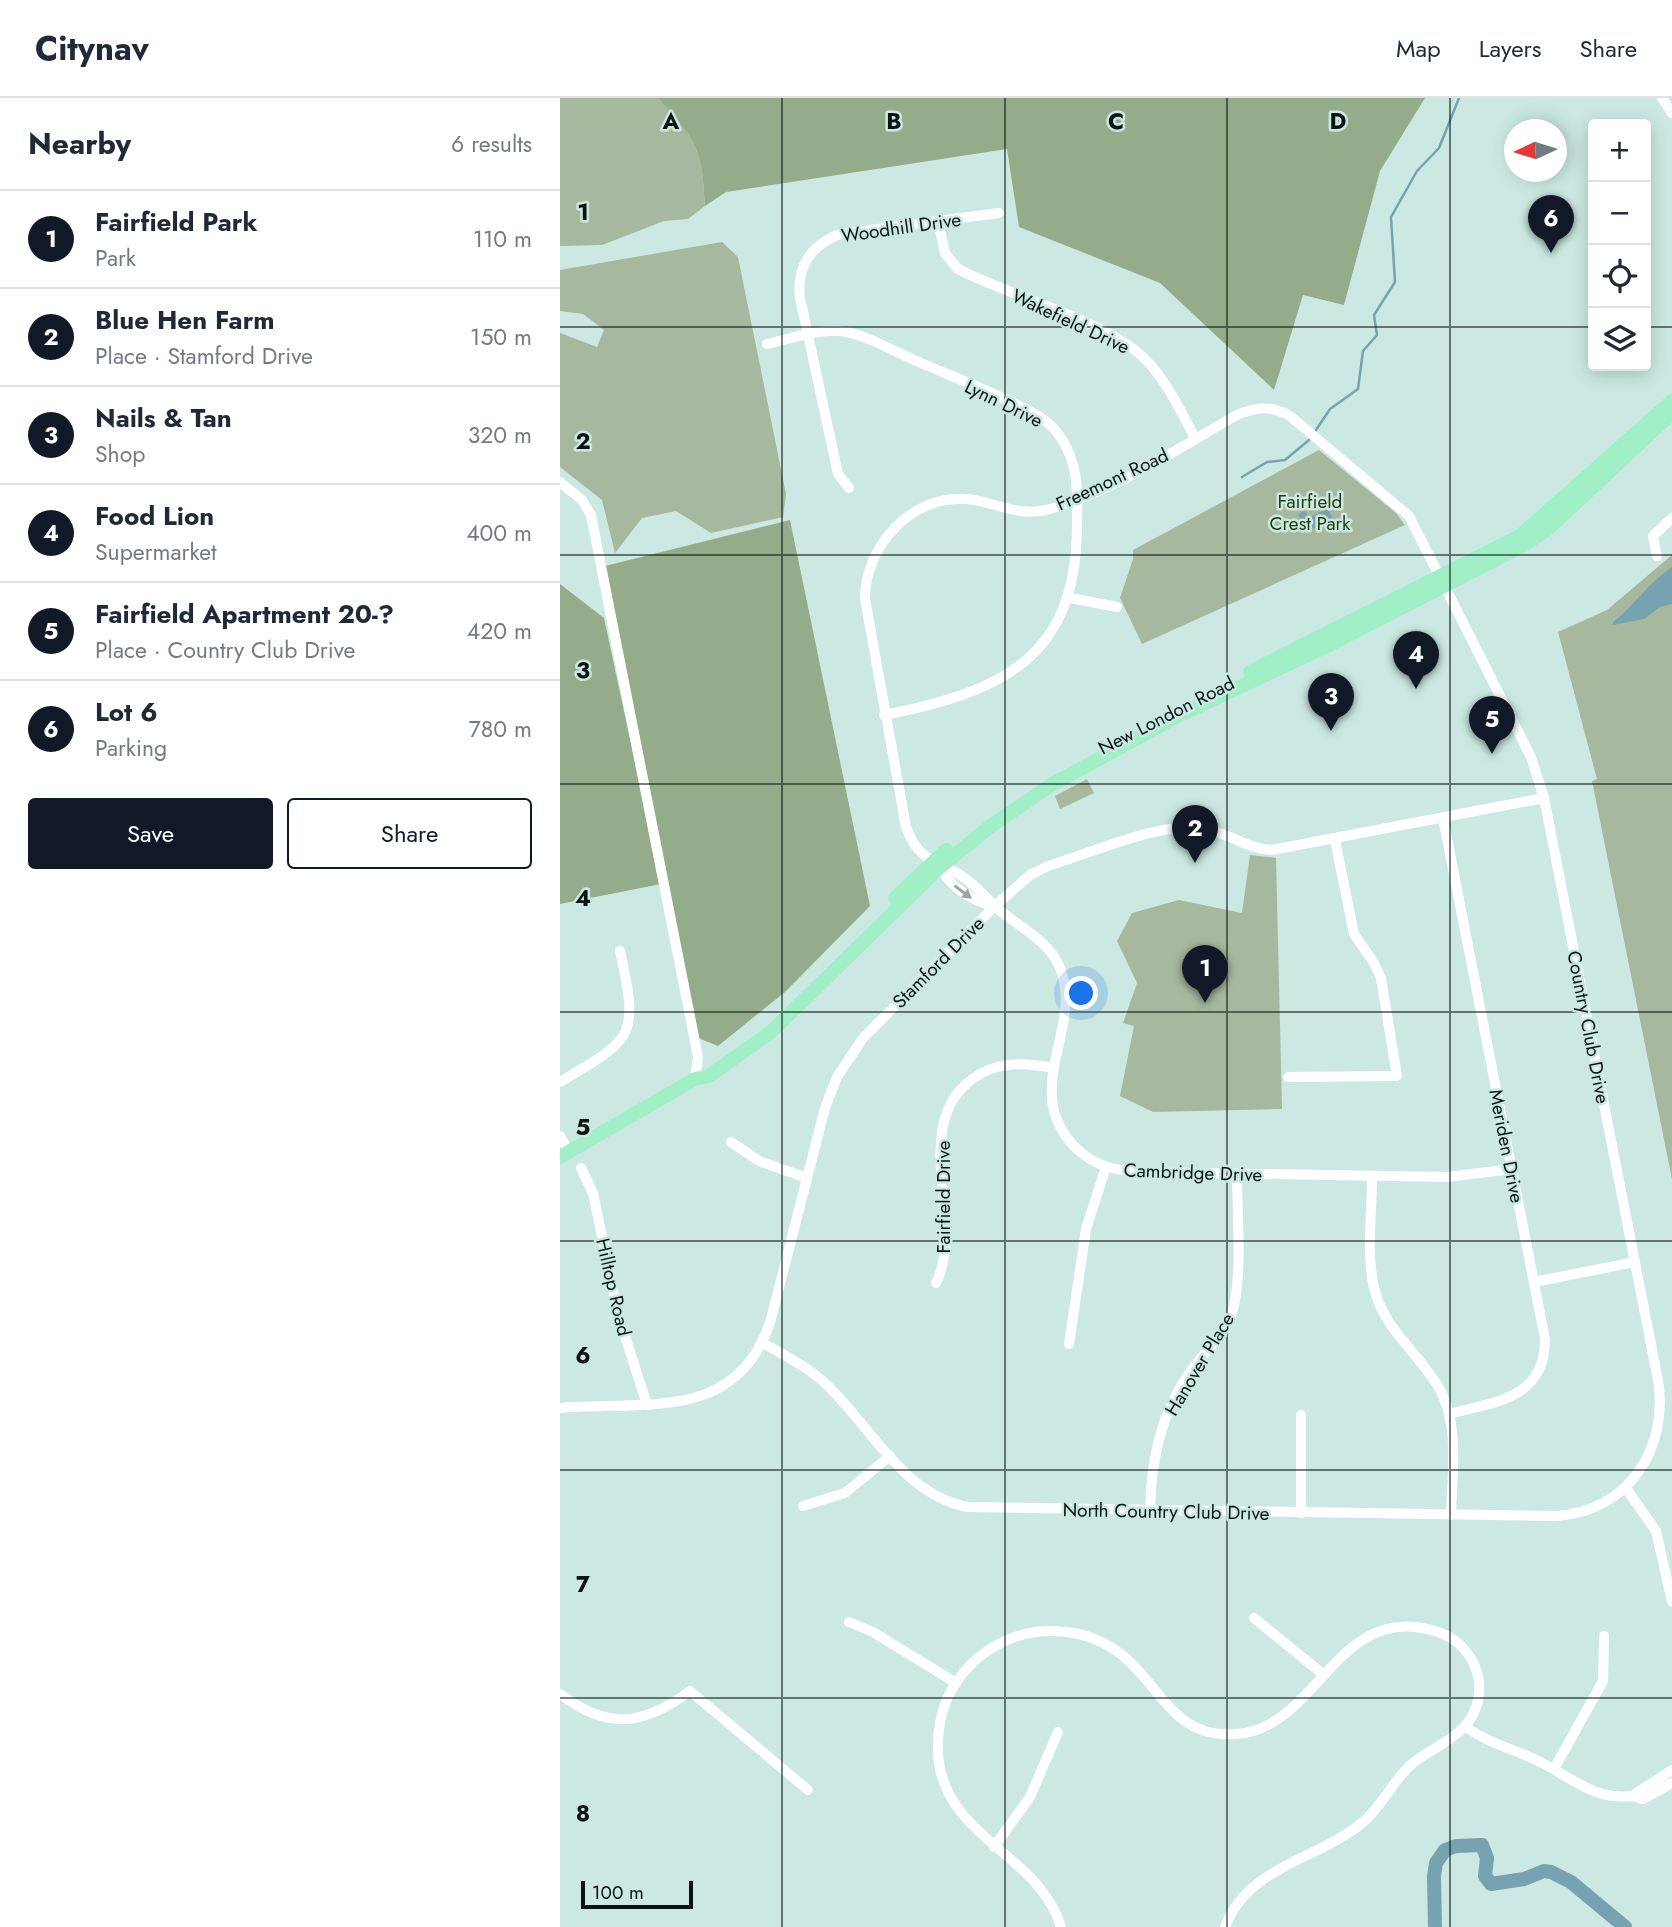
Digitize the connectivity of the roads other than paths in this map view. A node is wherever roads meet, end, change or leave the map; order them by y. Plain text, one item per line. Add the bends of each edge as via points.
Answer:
1 (1662, 98) edge
2 (1672, 113) edge
3 (999, 214) dead end
4 (939, 221) junction
5 (809, 335) junction
6 (767, 344) dead end
7 (1672, 401) edge
8 (1672, 413) edge
9 (1195, 439) junction
10 (560, 482) edge
11 (849, 488) dead end
12 (1077, 499) junction
13 (1672, 518) edge
14 (1657, 556) dead end
15 (1443, 581) junction
16 (1070, 598) junction
17 (1117, 607) dead end
18 (884, 715) junction
19 (1544, 798) junction
20 (1443, 818) junction
21 (1335, 840) junction
22 (935, 864) junction
23 (995, 906) junction
24 (620, 951) dead end
25 (1053, 1068) junction
26 (1288, 1077) dead end
27 (695, 1079) junction
28 (560, 1082) edge
29 (560, 1136) edge
30 (731, 1142) dead end
31 (564, 1154) edge
32 (1107, 1167) junction
33 (581, 1168) dead end
34 (1512, 1170) junction
35 (1237, 1174) junction
36 (1372, 1177) junction
37 (807, 1178) junction
38 (1635, 1262) junction
39 (1534, 1282) junction
40 (936, 1283) dead end
41 (763, 1343) junction
42 (1069, 1344) dead end
43 (647, 1405) junction
44 (560, 1408) edge
45 (1449, 1413) junction
46 (1301, 1415) dead end
47 (890, 1456) junction
48 (1625, 1487) junction
49 (803, 1506) dead end
50 (1150, 1511) junction
51 (1301, 1513) junction
52 (1451, 1515) junction
53 (1672, 1602) edge
54 (1254, 1618) dead end
55 (849, 1622) dead end
56 (1604, 1636) dead end
57 (1324, 1675) junction
58 (956, 1683) junction
59 (560, 1694) edge
60 (1466, 1727) junction
61 (1058, 1732) dead end
62 (1554, 1769) junction
63 (1672, 1770) edge
64 (1672, 1783) edge
65 (808, 1790) dead end
66 (1632, 1796) junction
67 (994, 1847) junction
68 (1061, 1927) edge
69 (1225, 1927) edge

1 - 2 street
3 - 4 street, Woodhill Drive
4 - 5 street, Woodhill Drive via 840,234 813,250 799,280
4 - 9 street, Wakefield Drive via 944,253 958,269 1104,332 1136,351 1164,382
5 - 6 street, Lynn Drive
5 - 11 street, Woodhill Drive via 838,474
5 - 12 street, Lynn Drive via 834,331 859,336 1032,412 1051,425 1065,444 1073,463
7 - 15 main road, New London Road via 1541,521
8 - 15 main road, New London Road via 1548,529 1485,568
9 - 12 street, Freemont Road
9 - 15 street, Freemont Road via 1253,409 1287,414 1404,510
10 - 27 street via 591,514 698,1056
12 - 16 street, Lynn Drive via 1076,563
12 - 18 street, Freemont Road via 1029,513 970,500 939,502 911,515 890,532 872,559 865,588
13 - 14 street via 1653,536
15 - 19 street, Country Club Drive via 1524,739
15 - 22 main road, New London Road via 1103,755
16 - 17 street
16 - 18 street, Lynn Drive via 1048,638 1016,668 960,697
18 - 22 street, Freemont Road via 906,827 913,842
19 - 20 street, Stamford Drive
19 - 38 street, Country Club Drive
20 - 21 street, Stamford Drive
20 - 34 street, Meriden Drive
21 - 23 street, Stamford Drive via 1272,850 1252,848 1209,829 1163,830 1038,870
21 - 26 street via 1354,934 1381,978 1397,1076
22 - 23 street, Cambridge Drive via 984,892
22 - 27 main road, New London Road via 771,1031 709,1076
23 - 25 street, Cambridge Drive via 1043,943 1060,966 1066,1003
23 - 37 street, Stamford Drive via 856,1047 830,1093
24 - 28 street via 631,1002 624,1037 610,1052
25 - 32 street, Cambridge Drive via 1051,1093 1059,1125 1079,1150
25 - 40 street, Fairfield Drive via 1022,1063 993,1068 968,1082 950,1105 942,1134 944,1257
27 - 31 main road, New London Road
29 - 31 street
30 - 37 street via 759,1161
32 - 35 street, Cambridge Drive
32 - 42 street via 1086,1229
33 - 43 street, Hilltop Road via 593,1193 618,1314
34 - 36 street, Cambridge Drive via 1461,1177
34 - 39 street, Meriden Drive
35 - 36 street, Cambridge Drive
35 - 50 street, Hanover Place via 1232,1311 1184,1381 1165,1418 1153,1460
36 - 45 street via 1375,1293 1393,1328 1439,1388
37 - 41 street, Stamford Drive
38 - 39 street
38 - 48 street, Country Club Drive via 1661,1415 1650,1457
39 - 45 street, Meriden Drive via 1545,1339 1544,1359 1536,1376 1511,1398
41 - 43 street, Stamford Drive via 740,1374 710,1394 679,1404
41 - 47 street, North Country Club Drive via 821,1380
43 - 44 street, Stamford Drive
45 - 52 street
46 - 51 street
47 - 49 street via 845,1493
47 - 50 street, North Country Club Drive via 922,1489 959,1506
48 - 52 street, North Country Club Drive via 1599,1506 1568,1516
48 - 53 street via 1656,1531
50 - 51 street, North Country Club Drive
51 - 52 street, North Country Club Drive
54 - 57 street
55 - 58 street
56 - 62 street via 1603,1681
57 - 58 street via 1279,1719 1238,1734 1209,1732 1182,1720 1121,1654 1074,1633 1037,1631 1006,1641 979,1657
57 - 60 street via 1351,1647 1377,1633 1408,1627 1442,1633 1465,1649 1478,1675 1477,1704
58 - 67 street via 940,1724 940,1768 958,1811
59 - 65 street via 598,1718 616,1718 652,1714 690,1691
60 - 62 street via 1491,1744
60 - 69 street via 1406,1769 1363,1822 1257,1883 1239,1900
61 - 67 street via 1030,1797
62 - 66 street via 1594,1792
63 - 66 street
64 - 66 street via 1643,1799
67 - 68 street via 1042,1891

